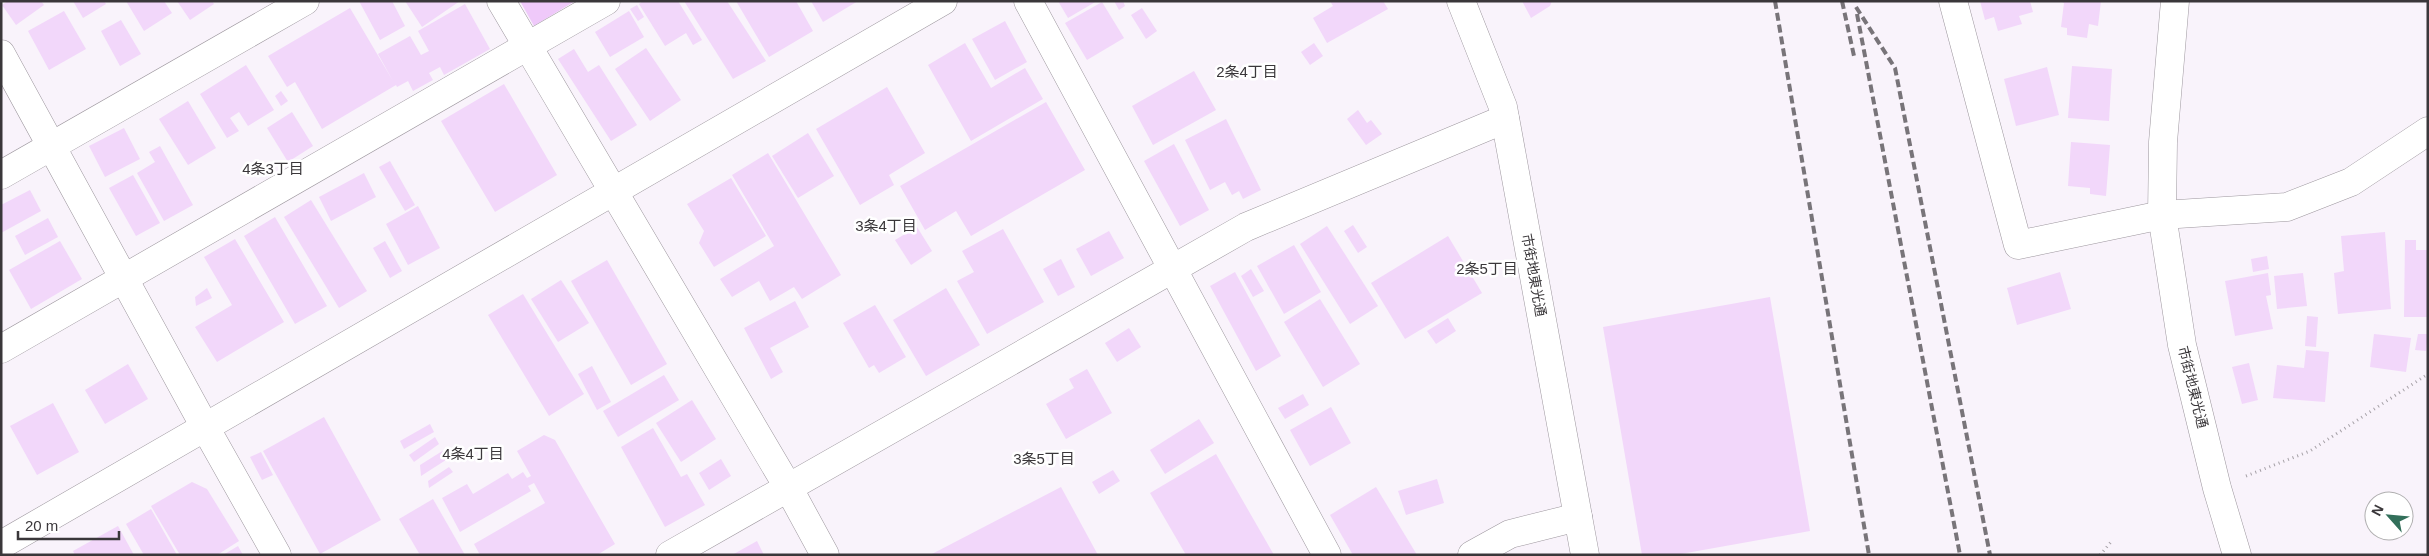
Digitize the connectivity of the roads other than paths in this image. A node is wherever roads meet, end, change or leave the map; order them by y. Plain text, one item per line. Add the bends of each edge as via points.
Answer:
1 (305, 1) edge
2 (501, 1) edge
3 (606, 1) edge
4 (943, 1) edge
5 (1028, 1) edge
6 (1461, 1) edge
7 (1953, 1) edge
8 (2175, 1) edge
9 (528, 46) junction
10 (1, 54) edge
11 (1505, 119) junction
12 (2428, 131) edge
13 (52, 146) junction
14 (1, 175) edge
15 (614, 190) junction
16 (2162, 216) junction
17 (1172, 269) junction
18 (123, 278) junction
19 (1, 349) edge
20 (204, 427) junction
21 (788, 487) junction
22 (1578, 517) junction
23 (1, 545) edge
24 (277, 555) edge
25 (670, 555) edge
26 (825, 555) edge
27 (1327, 555) edge
28 (1472, 555) edge
29 (1585, 555) edge
30 (2237, 555) edge

1 - 13 street
2 - 9 street
3 - 9 street
4 - 15 street
5 - 17 street
6 - 11 street, 市街地東光通
7 - 16 street via 2018,245
8 - 16 street, 市街地東光通 via 2163,142
9 - 15 street
9 - 18 street
10 - 13 street
11 - 17 street via 1246,227
11 - 22 street, 市街地東光通
12 - 16 street via 2351,182 2287,207
13 - 14 street
13 - 18 street
15 - 20 street
15 - 21 street
16 - 30 street, 市街地東光通 via 2182,346
17 - 21 street
17 - 27 street
18 - 19 street
18 - 20 street
20 - 23 street
20 - 24 street
21 - 25 street
21 - 26 street
22 - 28 street via 1510,534
22 - 29 street, 市街地東光通

